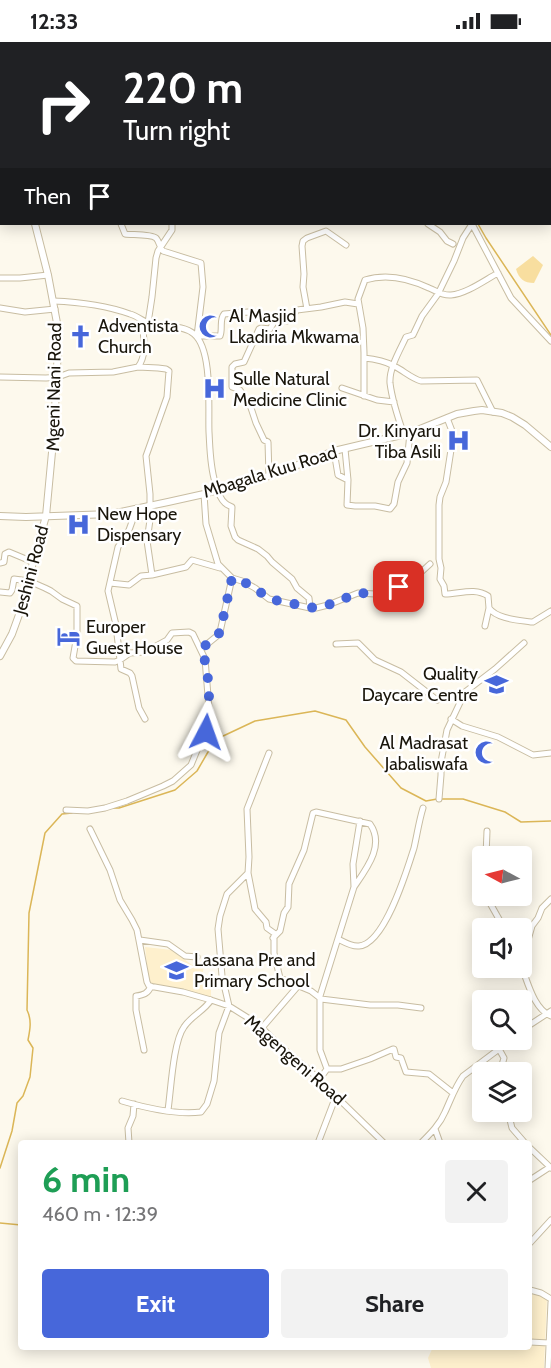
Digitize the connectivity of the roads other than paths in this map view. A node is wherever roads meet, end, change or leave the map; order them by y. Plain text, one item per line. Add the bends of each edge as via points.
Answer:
1 (35, 225) edge
2 (121, 225) edge
3 (172, 225) edge
4 (327, 225) edge
5 (429, 225) edge
6 (471, 225) edge
7 (473, 225) edge
8 (324, 231) junction
9 (453, 244) dead end
10 (346, 246) dead end
11 (160, 248) junction
12 (498, 273) junction
13 (48, 275) junction
14 (0, 278) edge
15 (438, 294) junction
16 (53, 300) junction
17 (358, 304) junction
18 (0, 308) edge
19 (55, 309) junction
20 (307, 309) junction
21 (255, 314) dead end
22 (142, 320) junction
23 (148, 323) junction
24 (197, 336) junction
25 (551, 341) edge
26 (364, 358) junction
27 (393, 365) junction
28 (138, 367) junction
29 (58, 376) junction
30 (0, 377) edge
31 (342, 388) dead end
32 (364, 396) junction
33 (394, 402) junction
34 (492, 412) junction
35 (447, 418) junction
36 (407, 434) junction
37 (551, 447) edge
38 (345, 449) junction
39 (334, 451) junction
40 (269, 476) junction
41 (348, 480) junction
42 (217, 490) junction
43 (204, 494) junction
44 (150, 505) junction
45 (137, 508) junction
46 (0, 516) edge
47 (46, 516) junction
48 (33, 562) junction
49 (0, 563) edge
50 (430, 564) dead end
51 (220, 568) junction
52 (152, 575) junction
53 (232, 578) junction
54 (29, 581) junction
55 (110, 584) junction
56 (0, 592) edge
57 (310, 608) junction
58 (489, 608) junction
59 (551, 610) edge
60 (485, 626) dead end
61 (524, 642) dead end
62 (336, 644) dead end
63 (201, 649) junction
64 (0, 656) edge
65 (120, 660) junction
66 (437, 700) dead end
67 (451, 718) junction
68 (145, 719) dead end
69 (268, 753) dead end
70 (551, 753) edge
71 (440, 799) dead end
72 (423, 808) dead end
73 (66, 810) dead end
74 (360, 821) junction
75 (90, 829) dead end
76 (487, 831) dead end
77 (486, 846) edge
78 (248, 873) junction
79 (354, 887) junction
80 (551, 899) edge
81 (532, 926) edge
82 (273, 938) junction
83 (338, 939) junction
84 (140, 940) junction
85 (197, 957) dead end
86 (526, 978) edge
87 (151, 986) junction
88 (298, 986) junction
89 (320, 998) junction
90 (211, 1000) junction
91 (229, 1006) junction
92 (421, 1008) dead end
93 (549, 1014) edge
94 (532, 1024) edge
95 (261, 1029) junction
96 (144, 1050) dead end
97 (498, 1050) edge
98 (327, 1069) junction
99 (319, 1080) junction
100 (453, 1093) junction
101 (336, 1096) junction
102 (122, 1101) dead end
103 (134, 1104) junction
104 (168, 1110) junction
105 (510, 1122) edge
106 (435, 1129) junction
107 (129, 1140) edge
108 (319, 1140) edge
109 (381, 1140) edge
110 (424, 1140) edge
111 (439, 1140) edge
112 (522, 1140) edge
113 (532, 1150) edge
114 (550, 1168) edge
115 (532, 1179) edge
116 (551, 1220) edge
117 (532, 1241) edge
118 (532, 1291) edge
119 (551, 1300) edge
120 (551, 1310) edge
121 (532, 1342) edge
122 (549, 1343) junction
123 (550, 1353) edge
124 (548, 1368) edge

1 - 13 street, Mgeni Nani Road
2 - 11 street via 125,234 154,236
3 - 11 street
4 - 8 street
5 - 9 street
6 - 15 street
7 - 12 street
8 - 10 street
8 - 20 street via 303,241
11 - 23 street
11 - 24 street via 201,264 203,287
12 - 15 street via 457,294
12 - 25 street via 511,298
13 - 14 street
13 - 16 street, Mgeni Nani Road
15 - 17 street via 393,276 367,279
15 - 27 street via 414,334 406,337
16 - 19 street, Mgeni Nani Road
16 - 22 street via 94,304
17 - 20 street via 345,302
17 - 26 street
18 - 19 street via 29,312
19 - 29 street, Mgeni Nani Road
20 - 40 street via 297,310 287,321 276,319 270,329 260,329 245,362 232,367 232,387 240,390 268,442
21 - 24 street via 224,314 220,336
22 - 23 street
22 - 28 street via 144,346
23 - 24 street via 183,329
24 - 42 street via 208,373 209,435
26 - 27 street
26 - 32 street
27 - 33 street via 390,384
27 - 34 street via 422,381 477,380
28 - 29 street
28 - 44 street via 170,372 164,409 147,456
29 - 30 street
29 - 47 street, Mgeni Nani Road
31 - 32 street
32 - 33 street
33 - 36 street
34 - 35 street, Mbagala Kuu Road via 474,411
34 - 37 street, Mbagala Kuu Road via 512,417
35 - 36 street, Mbagala Kuu Road
35 - 58 street via 453,437 439,501 441,581 445,594 484,593
36 - 38 street, Mbagala Kuu Road
36 - 41 street via 407,463 392,508 346,505
38 - 39 street, Mbagala Kuu Road
38 - 41 street
39 - 40 street, Mbagala Kuu Road
39 - 41 street via 338,476
40 - 42 street, Mbagala Kuu Road
42 - 43 street, Mbagala Kuu Road
42 - 57 street via 225,504 232,507 235,537 260,551 292,579 309,598
43 - 44 street, Mbagala Kuu Road
43 - 51 street via 209,536
44 - 45 street, Mbagala Kuu Road
44 - 52 street via 147,541
45 - 47 street, Mbagala Kuu Road via 111,514
45 - 55 street via 118,547
46 - 47 street, Mbagala Kuu Road
47 - 48 street, Jeshini Road
48 - 49 street via 9,552
48 - 54 street, Jeshini Road
50 - 57 street via 418,575 404,576 398,588 375,594 359,592
51 - 52 street via 192,560 186,567
51 - 53 street
52 - 55 street via 141,576 129,585
53 - 57 street via 269,599
53 - 63 street via 220,632
54 - 56 street via 14,579 10,593
54 - 64 street, Jeshini Road via 12,634
54 - 65 street via 77,607 74,660
55 - 65 street via 108,593
58 - 59 street via 502,616 533,622
58 - 60 street
61 - 67 street via 465,692
62 - 66 street via 359,644 375,660 400,672
63 - 65 street via 191,633 173,632 147,651 130,653
63 - 73 street via 209,714 206,732 190,767 164,786 127,801 88,811
65 - 68 street via 121,670 132,676
67 - 70 street via 533,755
67 - 71 street via 441,762
69 - 78 street via 247,809
72 - 83 street via 397,898 377,935 358,947
74 - 79 street via 353,864
74 - 79 street via 372,826 376,846
74 - 82 street via 313,813 291,880 288,907 280,931
75 - 84 street
76 - 77 street
78 - 82 street via 256,911 274,933
78 - 91 street via 227,894 219,925 222,976
79 - 83 street
80 - 81 street
82 - 88 street via 280,978
83 - 89 street
84 - 85 street via 168,944 185,956
84 - 87 street
86 - 93 street via 535,998
87 - 90 street, Magengeni Road
87 - 96 street via 145,994 136,996
88 - 89 street
88 - 95 street
89 - 92 street
89 - 98 street via 320,1050
90 - 91 street, Magengeni Road
90 - 104 street via 185,1025 178,1038
91 - 95 street, Magengeni Road
91 - 104 street via 219,1033 214,1081 207,1104 201,1112
93 - 94 street
95 - 99 street, Magengeni Road
97 - 100 street via 469,1070
98 - 99 street
98 - 100 street via 340,1069 393,1049 406,1072 429,1074
99 - 101 street, Magengeni Road
100 - 106 street
101 - 108 street
101 - 109 street, Magengeni Road
102 - 103 street
103 - 104 street
103 - 107 street
105 - 112 street
106 - 110 street
106 - 111 street
113 - 114 street
114 - 115 street
116 - 117 street
118 - 119 street
119 - 120 street
120 - 122 street
121 - 122 street
122 - 123 street
123 - 124 street

